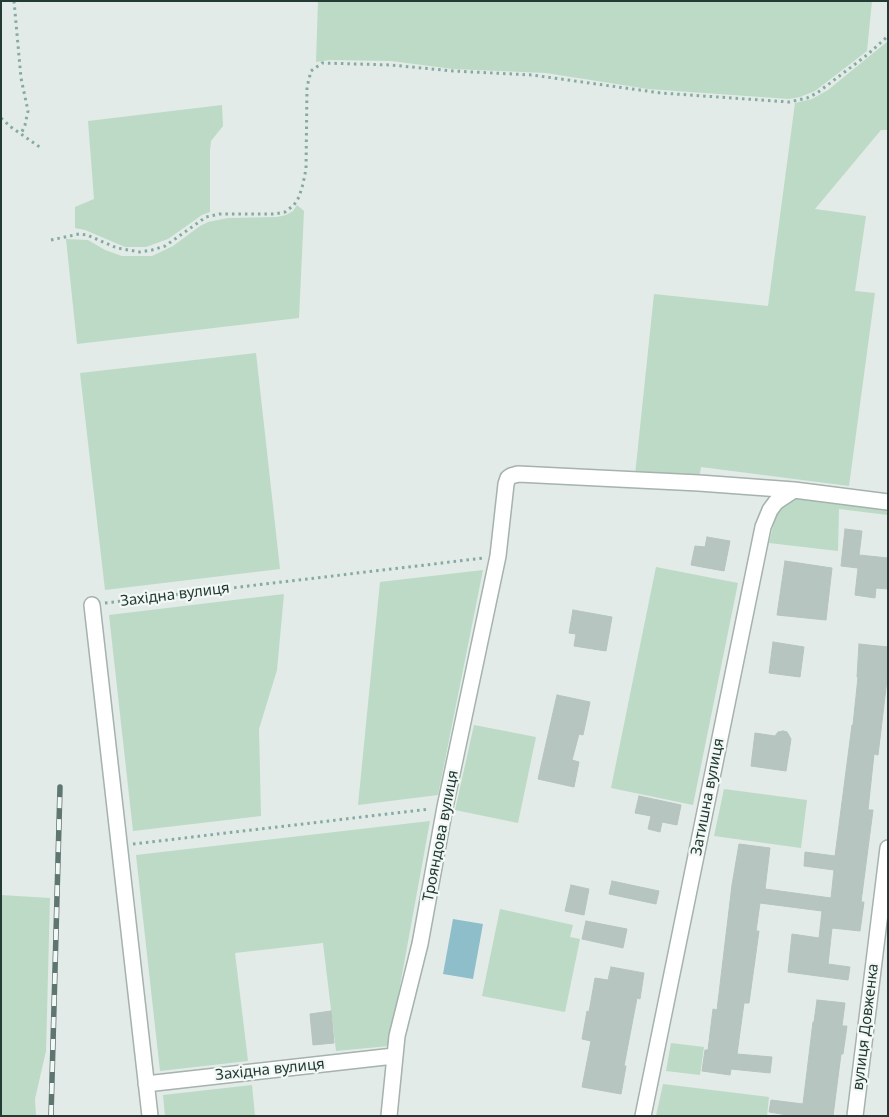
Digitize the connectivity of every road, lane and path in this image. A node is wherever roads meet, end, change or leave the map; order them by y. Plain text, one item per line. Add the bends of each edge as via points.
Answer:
1 (14, 1) edge
2 (888, 36) edge
3 (1, 118) edge
4 (20, 134) junction
5 (41, 148) dead end
6 (51, 240) dead end
7 (794, 490) junction
8 (888, 502) edge
9 (498, 556) junction
10 (92, 605) joint
11 (445, 807) junction
12 (120, 845) junction
13 (888, 848) edge
14 (394, 1056) junction
15 (146, 1084) junction
16 (150, 1116) edge
17 (389, 1116) edge
18 (643, 1116) edge
19 (855, 1116) edge

1 - 4 path via 21,78 28,111
2 - 6 path via 817,93 789,102 661,94 532,76 322,63 311,71 307,87 303,184 294,205 285,212 206,217 165,246 146,251 117,248 88,235
3 - 4 path
4 - 5 path
7 - 8 street, Трояндова вулиця
7 - 9 street, Трояндова вулиця via 518,474 511,476 506,484
7 - 18 street, Затишна вулиця via 776,502 763,527
9 - 10 path, Західна вулиця
9 - 11 street, Трояндова вулиця
10 - 12 street
11 - 12 path
11 - 14 street, Трояндова вулиця via 420,944 400,1017
12 - 15 street
13 - 19 street, вулиця Довженка
14 - 15 street, Західна вулиця
14 - 17 street, Трояндова вулиця
15 - 16 street

